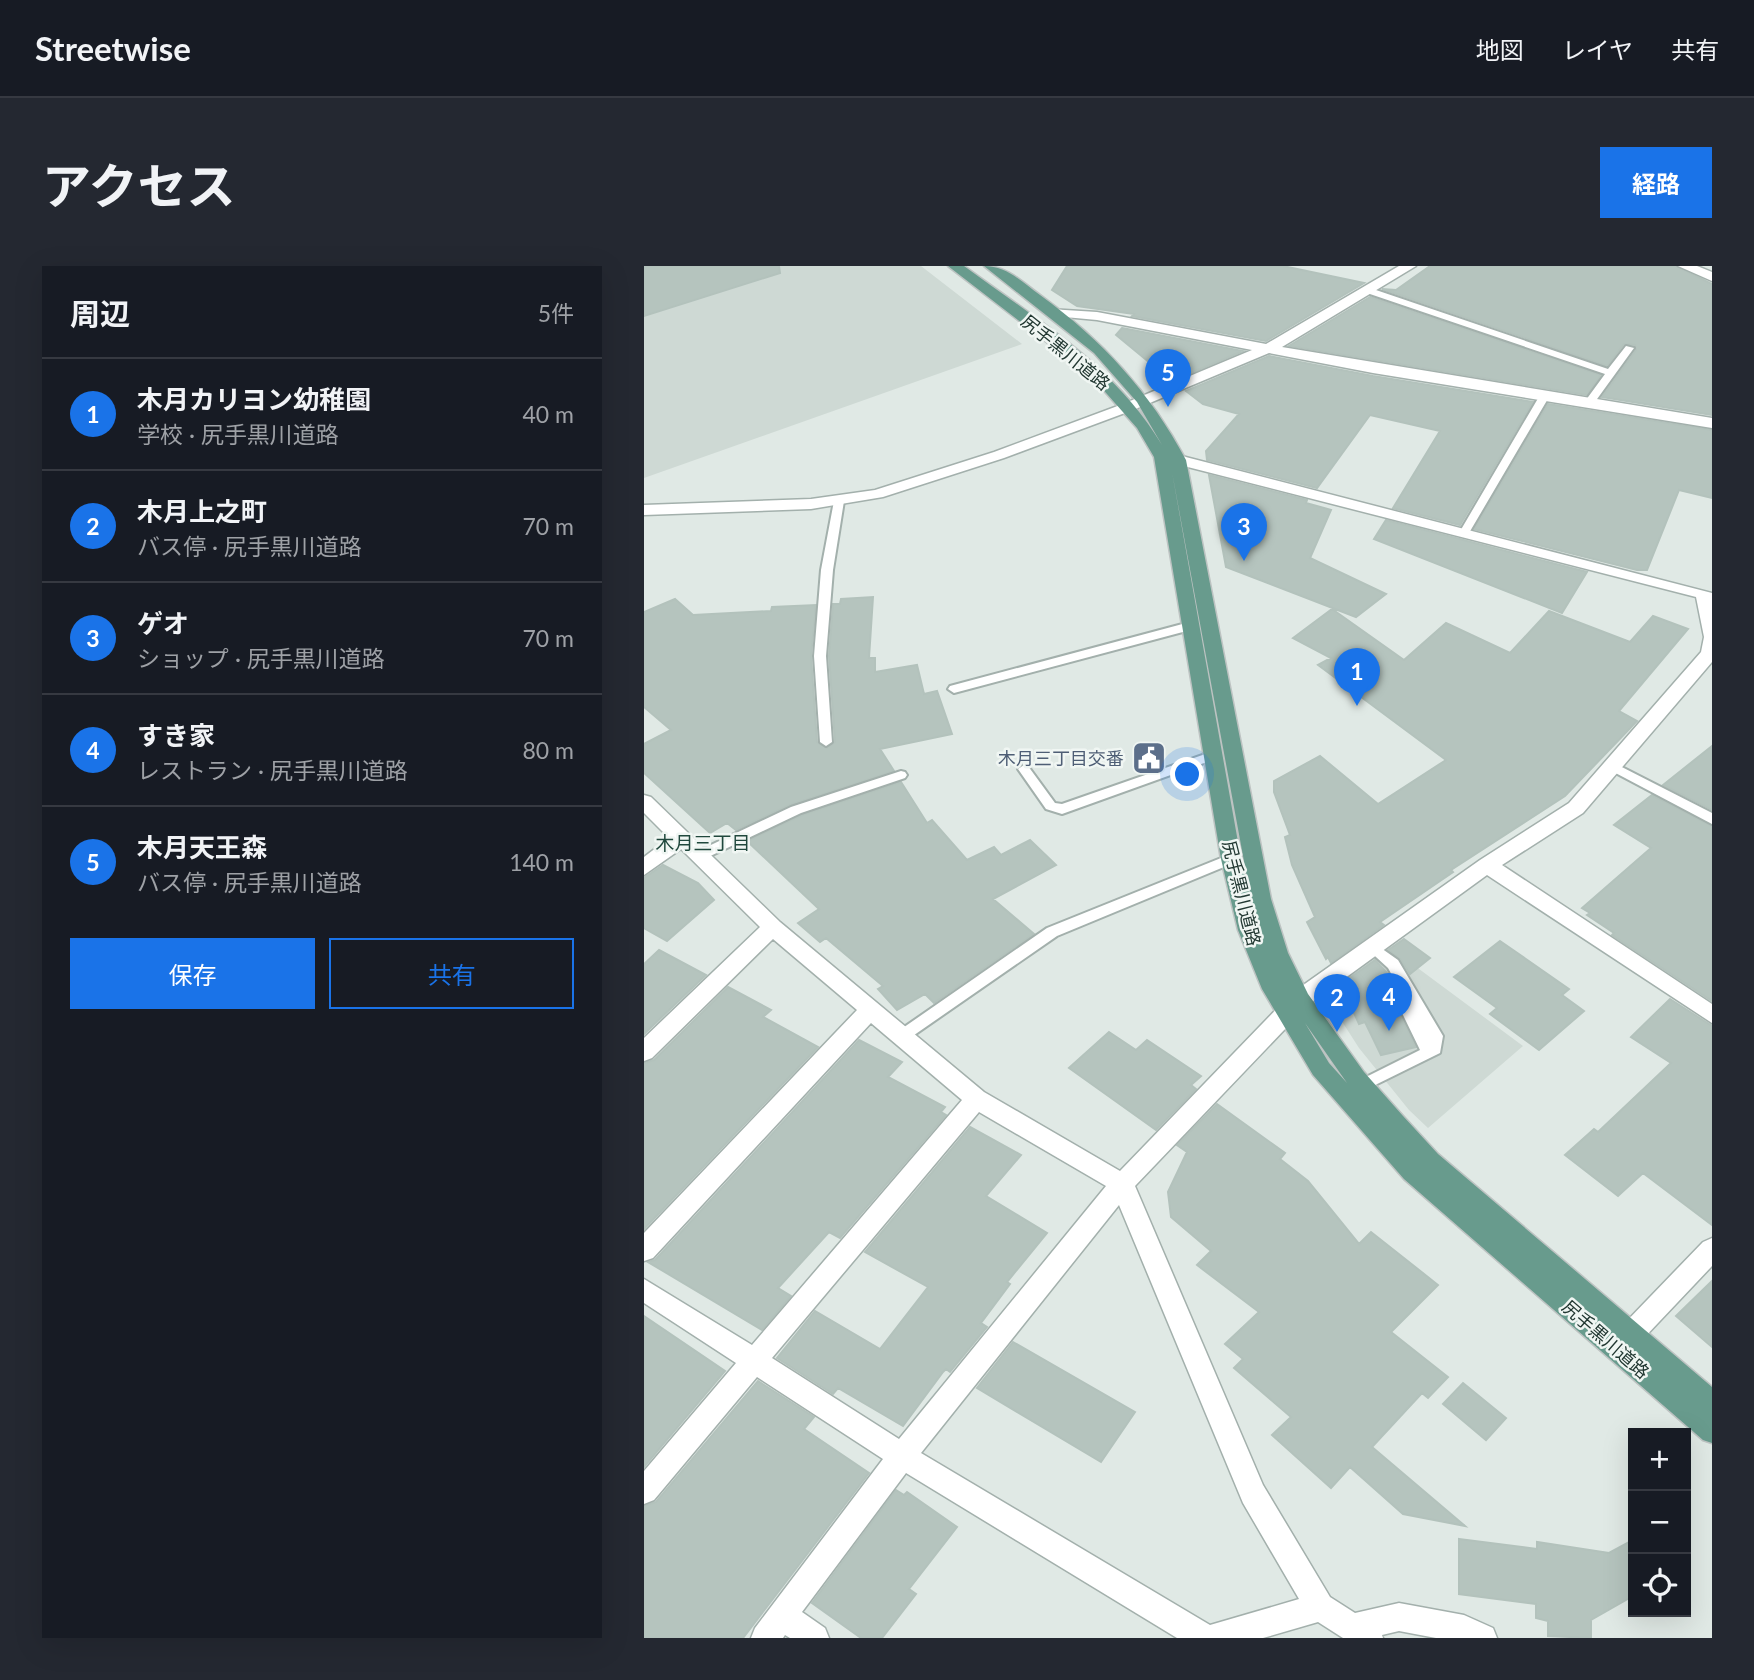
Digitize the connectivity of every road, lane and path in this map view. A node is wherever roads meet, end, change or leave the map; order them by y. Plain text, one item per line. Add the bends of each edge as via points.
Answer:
1 (956, 266) edge
2 (991, 266) edge
3 (1372, 266) edge
4 (1685, 266) edge
5 (1403, 270) edge
6 (1712, 277) edge
7 (1370, 292) junction
8 (1054, 312) junction
9 (1629, 348) dead end
10 (1267, 349) junction
11 (1610, 373) junction
12 (1544, 397) junction
13 (1136, 403) junction
14 (1588, 404) junction
15 (1712, 423) edge
16 (1178, 460) junction
17 (839, 501) junction
18 (644, 510) edge
19 (1464, 533) junction
20 (1708, 593) edge
21 (1190, 626) junction
22 (1712, 645) edge
23 (954, 689) dead end
24 (826, 742) dead end
25 (1214, 755) junction
26 (1612, 766) junction
27 (1024, 769) dead end
28 (901, 775) dead end
29 (644, 802) edge
30 (1712, 819) edge
31 (683, 837) junction
32 (699, 856) junction
33 (1231, 859) junction
34 (1487, 865) junction
35 (644, 868) edge
36 (774, 927) junction
37 (1371, 946) junction
38 (1295, 1007) junction
39 (870, 1010) junction
40 (1712, 1015) edge
41 (902, 1036) junction
42 (644, 1052) edge
43 (1363, 1085) junction
44 (976, 1099) junction
45 (1122, 1184) junction
46 (644, 1250) edge
47 (1712, 1250) edge
48 (644, 1290) edge
49 (1632, 1333) junction
50 (756, 1359) junction
51 (1712, 1403) edge
52 (1712, 1431) edge
53 (902, 1457) junction
54 (644, 1491) edge
55 (1320, 1606) junction
56 (774, 1627) edge
57 (1362, 1632) edge
58 (815, 1638) edge
59 (1204, 1638) edge
60 (1214, 1638) edge
61 (1483, 1638) edge

1 - 13 main road, 尻手黒川道路
2 - 8 main road, 尻手黒川道路
3 - 5 street
4 - 6 street
5 - 7 street
7 - 10 street
7 - 11 lane
8 - 10 street
8 - 13 main road, 尻手黒川道路 via 1123,371
9 - 11 lane
10 - 12 street
10 - 13 street
11 - 14 lane
12 - 14 street
12 - 19 lane
13 - 16 main road, 尻手黒川道路 via 1163,427
13 - 17 street via 999,455 877,494
13 - 21 main road, 尻手黒川道路 via 1162,457
14 - 15 street
16 - 19 street
16 - 38 main road, 尻手黒川道路 via 1261,899
17 - 18 street
17 - 24 lane via 827,570 820,656
19 - 20 street
20 - 22 street
21 - 23 lane
21 - 25 main road, 尻手黒川道路
22 - 26 street
25 - 27 lane via 1062,809 1051,806
25 - 33 main road, 尻手黒川道路
26 - 30 lane
26 - 34 street via 1576,808
28 - 32 lane via 796,810
29 - 31 street
31 - 32 street
31 - 35 street
32 - 36 street
33 - 38 main road, 尻手黒川道路 via 1248,930 1270,983
33 - 41 lane via 1052,932
34 - 37 street
34 - 40 street
36 - 39 street
36 - 42 street
37 - 38 street
37 - 43 lane via 1393,964 1437,1036 1435,1049
38 - 43 main road, 尻手黒川道路
38 - 45 street
38 - 52 main road, 尻手黒川道路 via 1321,1069 1412,1172
39 - 41 street
39 - 46 street
41 - 44 street
43 - 49 main road, 尻手黒川道路 via 1430,1161
44 - 45 street
44 - 50 street
45 - 53 street
45 - 55 street via 1253,1494
47 - 49 street
48 - 50 street
49 - 51 main road, 尻手黒川道路
50 - 53 street
50 - 54 street
53 - 56 street
53 - 59 street
55 - 57 street
55 - 60 street
56 - 58 street
57 - 61 street via 1399,1618 1464,1629

